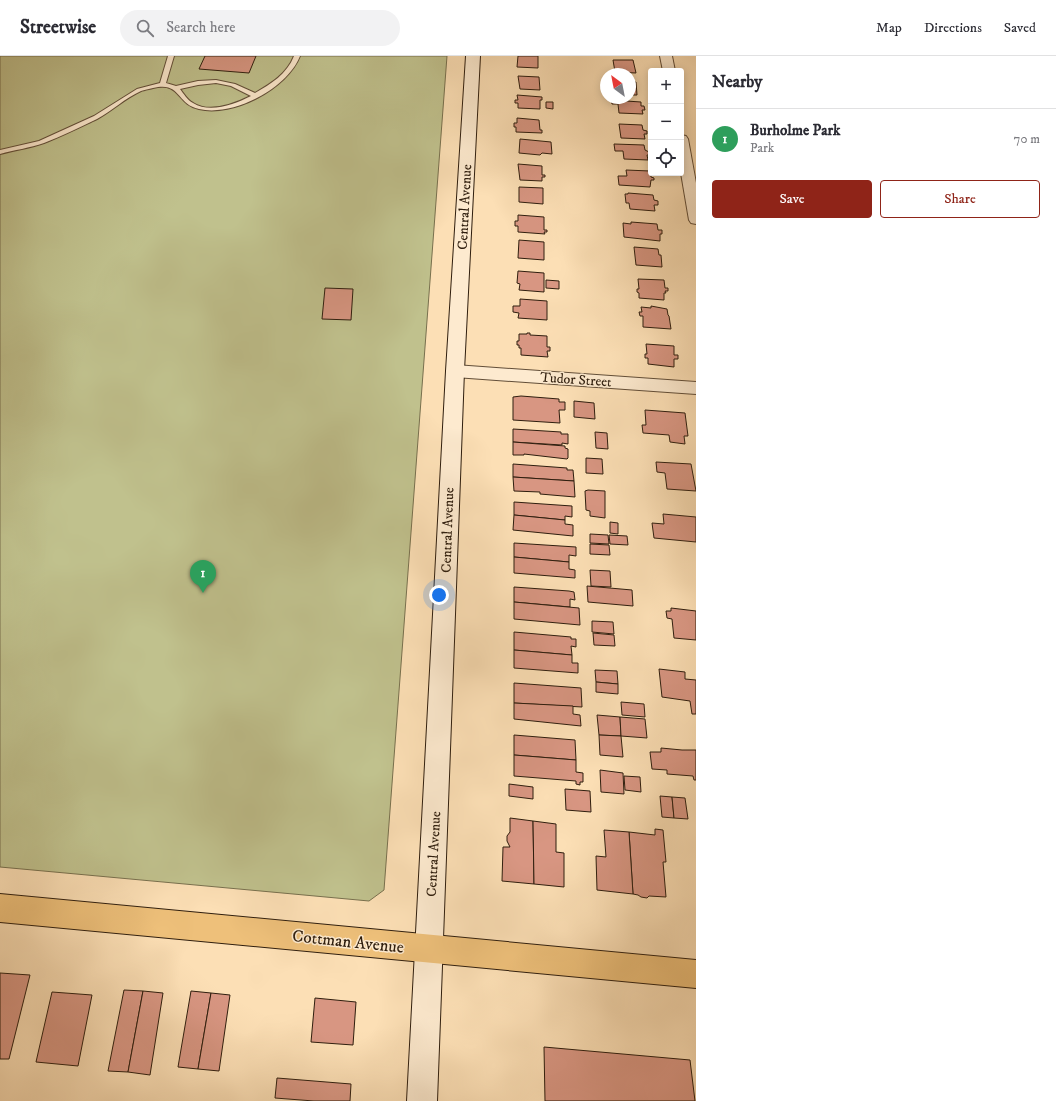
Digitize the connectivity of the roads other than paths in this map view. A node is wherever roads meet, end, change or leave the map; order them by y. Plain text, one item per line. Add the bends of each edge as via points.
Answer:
1 (171, 56) edge
2 (297, 56) edge
3 (473, 56) edge
4 (666, 56) edge
5 (668, 68) edge
6 (163, 84) junction
7 (176, 88) junction
8 (254, 95) junction
9 (681, 140) edge
10 (0, 152) edge
11 (696, 220) edge
12 (455, 372) junction
13 (696, 388) edge
14 (0, 908) edge
15 (430, 950) junction
16 (696, 974) edge
17 (422, 1101) edge

1 - 6 lane
2 - 8 lane via 295,64 287,74
3 - 12 main road, Central Avenue
4 - 5 street
6 - 7 lane
6 - 10 lane via 139,90 96,117 41,142
7 - 8 lane via 218,81 236,85
7 - 8 lane via 185,101 200,108 224,108
9 - 11 street
12 - 13 street, Tudor Street
12 - 15 main road, Central Avenue
14 - 15 main road, Cottman Avenue
15 - 16 main road, Cottman Avenue
15 - 17 main road, Central Avenue

